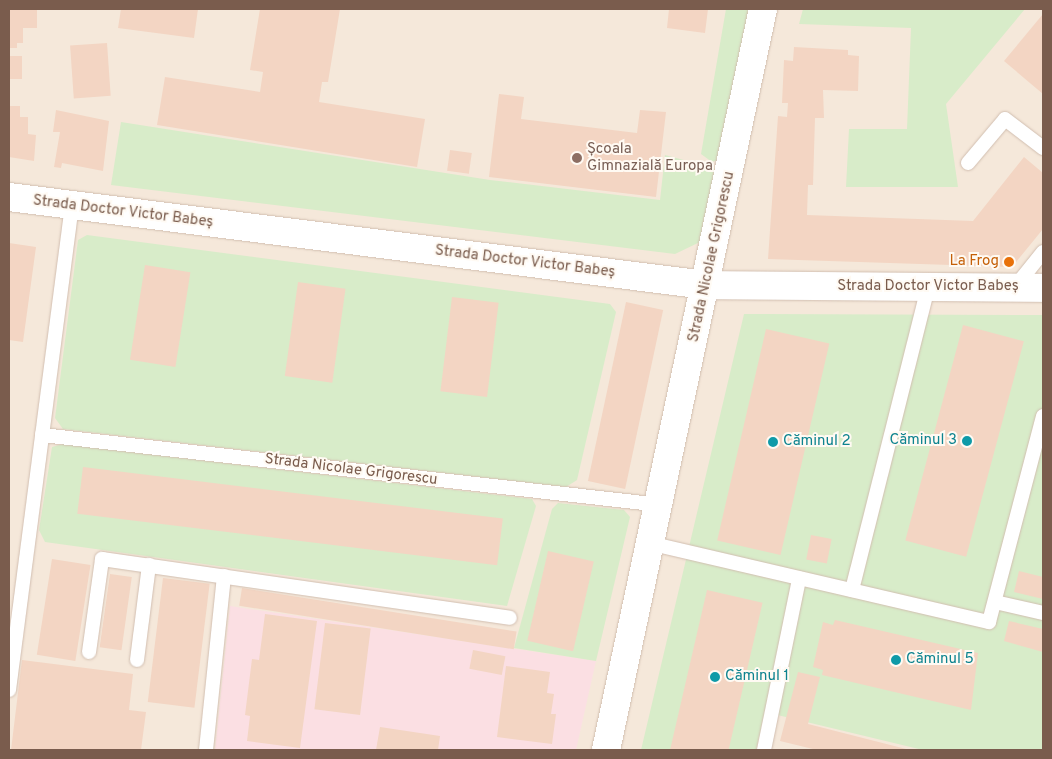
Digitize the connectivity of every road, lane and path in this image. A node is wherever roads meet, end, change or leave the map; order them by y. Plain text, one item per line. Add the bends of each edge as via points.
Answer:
1 (762, 9) edge
2 (1043, 148) edge
3 (968, 163) dead end
4 (9, 197) edge
5 (72, 205) junction
6 (1043, 252) edge
7 (706, 285) junction
8 (1015, 287) junction
9 (928, 288) junction
10 (1043, 288) edge
11 (1043, 416) edge
12 (42, 435) junction
13 (661, 505) junction
14 (653, 544) junction
15 (150, 565) junction
16 (224, 576) junction
17 (799, 579) junction
18 (852, 590) junction
19 (995, 602) junction
20 (1043, 612) edge
21 (510, 618) dead end
22 (89, 652) dead end
23 (137, 660) dead end
24 (9, 690) edge
25 (206, 750) edge
26 (606, 750) edge
27 (764, 750) edge

1 - 7 street, Strada Nicolae Grigorescu
2 - 3 lane via 1004,119
4 - 5 street, Strada Doctor Victor Babeș
5 - 7 street, Strada Doctor Victor Babeș
5 - 12 lane
6 - 8 lane
7 - 9 street, Strada Doctor Victor Babeș
7 - 13 street, Strada Nicolae Grigorescu
8 - 9 street, Strada Doctor Victor Babeș
8 - 10 street, Strada Doctor Victor Babeș
9 - 18 lane
11 - 19 lane
12 - 13 lane, Strada Nicolae Grigorescu
12 - 24 lane
13 - 14 street, Strada Nicolae Grigorescu
14 - 17 lane
14 - 26 street, Strada Nicolae Grigorescu
15 - 16 lane
15 - 22 lane via 102,558
15 - 23 lane
16 - 21 lane
16 - 25 lane
17 - 18 lane
17 - 27 lane
18 - 19 lane via 989,622
19 - 20 lane

